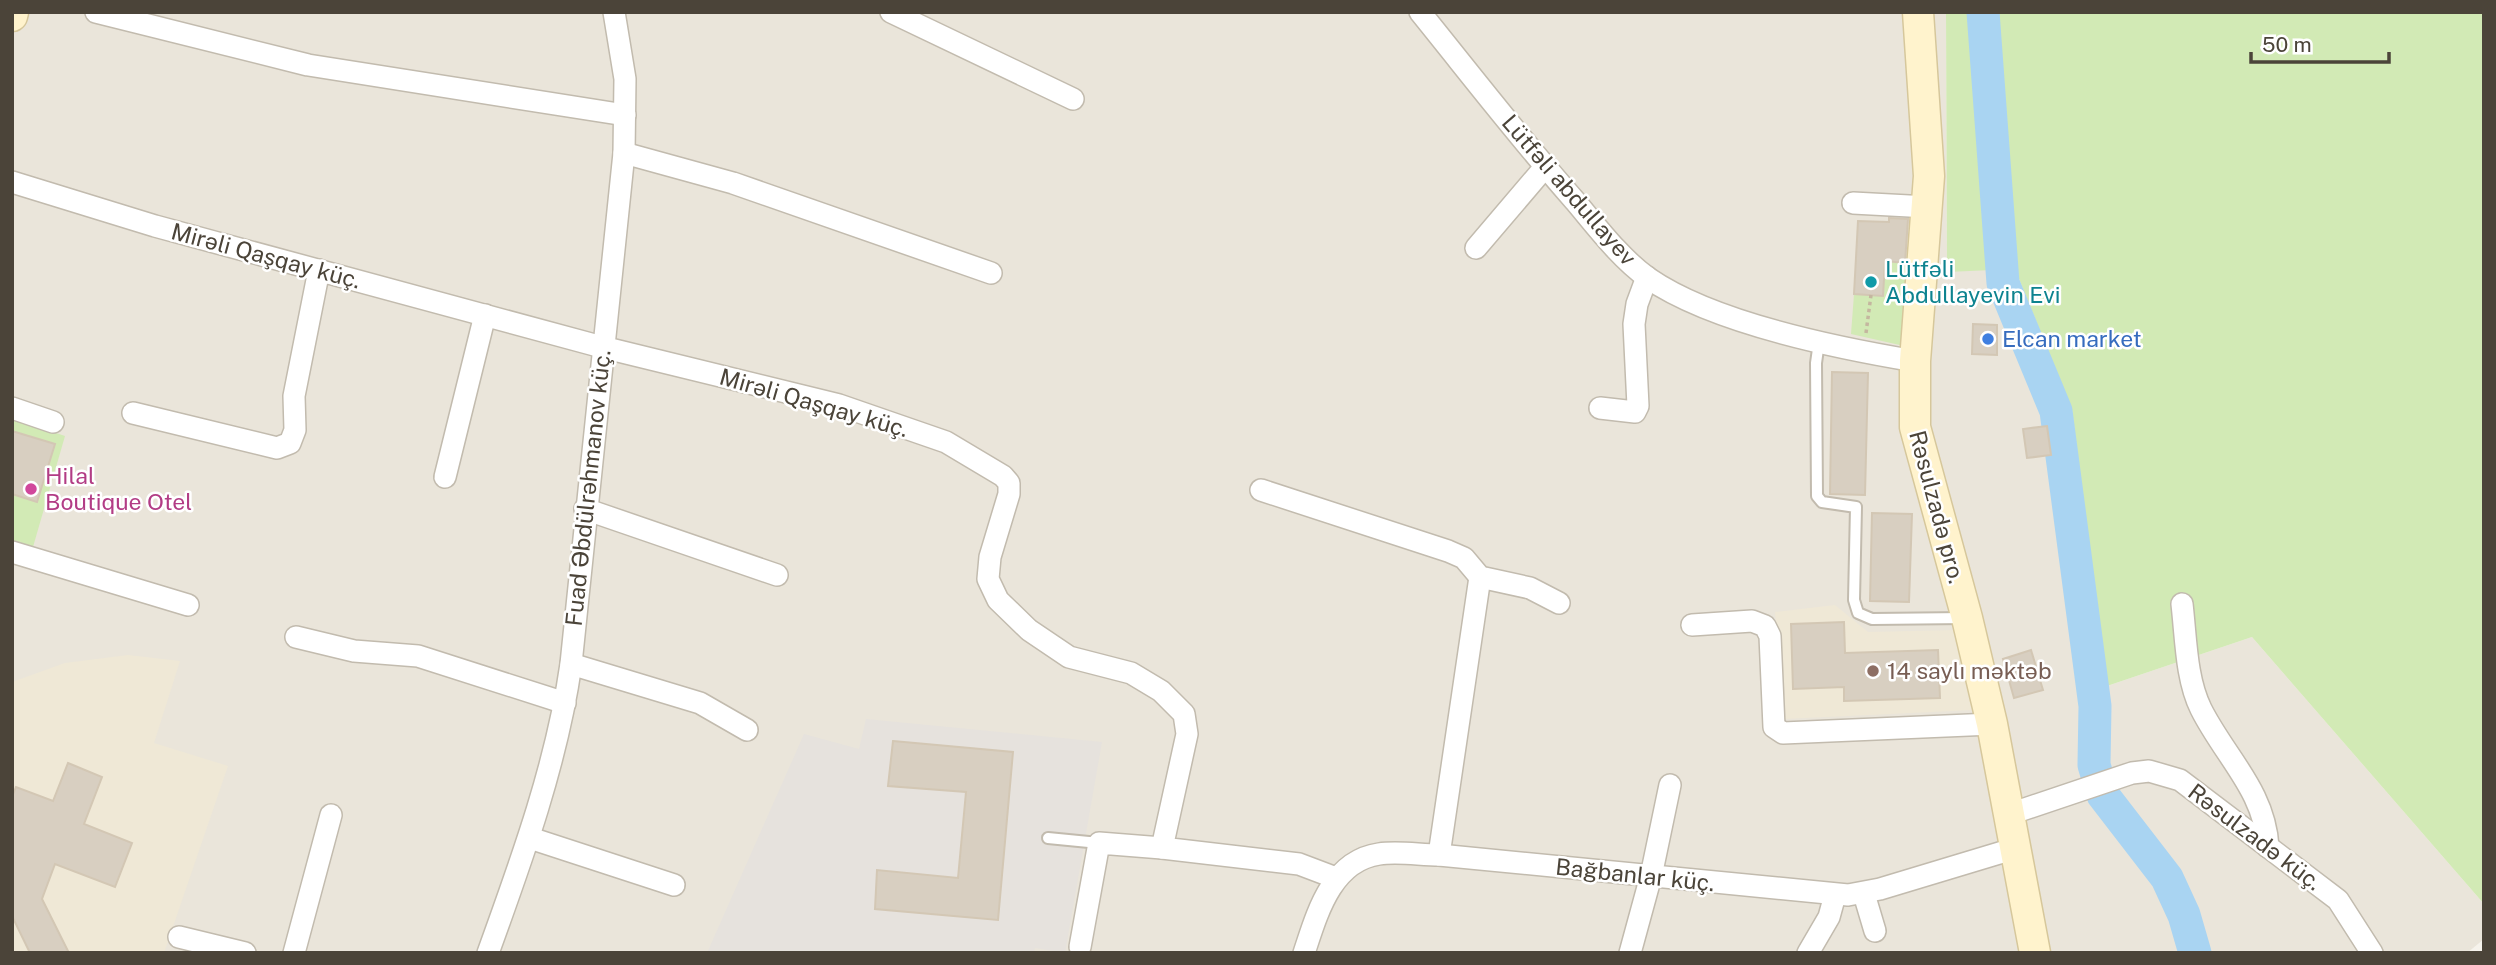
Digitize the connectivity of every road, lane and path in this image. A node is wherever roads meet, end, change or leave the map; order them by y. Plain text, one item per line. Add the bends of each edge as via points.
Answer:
1 (96, 12) edge
2 (614, 12) edge
3 (891, 12) edge
4 (1420, 12) edge
5 (1918, 12) edge
6 (1073, 99) dead end
7 (625, 115) junction
8 (624, 153) junction
9 (1545, 167) junction
10 (12, 182) edge
11 (1853, 203) dead end
12 (1928, 207) junction
13 (1476, 248) dead end
14 (319, 270) junction
15 (991, 273) dead end
16 (1647, 277) junction
17 (1871, 295) dead end
18 (485, 315) junction
19 (1819, 342) junction
20 (602, 347) junction
21 (1864, 352) junction
22 (1915, 361) junction
23 (12, 408) edge
24 (1600, 408) dead end
25 (133, 413) dead end
26 (53, 422) dead end
27 (445, 477) dead end
28 (1261, 490) dead end
29 (585, 509) junction
30 (12, 552) edge
31 (776, 575) dead end
32 (1480, 577) junction
33 (1559, 603) dead end
34 (2182, 604) dead end
35 (188, 605) dead end
36 (1967, 618) junction
37 (1692, 625) dead end
38 (296, 637) dead end
39 (571, 664) junction
40 (565, 703) junction
41 (1992, 724) junction
42 (747, 730) dead end
43 (1670, 785) dead end
44 (2010, 814) junction
45 (331, 815) dead end
46 (530, 838) junction
47 (1048, 838) dead end
48 (1099, 843) junction
49 (2268, 847) junction
50 (1162, 848) junction
51 (2016, 848) junction
52 (1440, 855) junction
53 (1651, 876) junction
54 (1336, 878) junction
55 (674, 886) dead end
56 (1864, 894) junction
57 (1835, 895) junction
58 (1875, 931) dead end
59 (179, 937) dead end
60 (1080, 947) dead end
61 (245, 953) edge
62 (294, 953) edge
63 (488, 953) edge
64 (1304, 953) edge
65 (1630, 953) edge
66 (1808, 953) edge
67 (2035, 953) edge
68 (2372, 953) edge

1 - 7 street via 308,65
2 - 7 street, Fuad Əbdülrəhmanov küç. via 625,79
3 - 6 street
4 - 9 street, Lütfəli abdullayev
5 - 12 street, Rəsulzadə pro. via 1928,137
7 - 8 street, Fuad Əbdülrəhmanov küç.
8 - 15 street via 733,183
8 - 20 street, Fuad Əbdülrəhmanov küç.
9 - 13 street
9 - 16 street, Lütfəli abdullayev
10 - 14 street, Mirəli Qaşqay küç.
11 - 12 street
12 - 22 street, Rəsulzadə pro.
14 - 18 street, Mirəli Qaşqay küç.
14 - 25 street via 290,443 278,448
16 - 19 street, Lütfəli abdullayev via 1730,316
16 - 24 street via 1634,324 1638,406 1635,412 1624,413
17 - 21 path
18 - 20 street, Mirəli Qaşqay küç.
18 - 27 street
19 - 21 street, Lütfəli abdullayev
19 - 36 lane via 1817,496 1822,502 1856,507 1854,600 1858,613 1872,619
20 - 29 street, Fuad Əbdülrəhmanov küç.
20 - 50 street, Mirəli Qaşqay küç. via 839,405 946,442 1003,476 1009,494 988,579 998,600 1028,630 1069,657 1131,673 1161,691 1184,714 1187,734
21 - 22 street, Lütfəli abdullayev
22 - 36 street, Rəsulzadə pro. via 1915,427
23 - 26 street
28 - 32 street via 1448,551 1464,558
29 - 31 street
29 - 39 street, Fuad Əbdülrəhmanov küç.
30 - 35 street
32 - 33 street via 1530,588
32 - 52 street
34 - 49 street via 2193,688 2201,709 2263,809
36 - 41 street, Rəsulzadə pro.
37 - 41 street via 1752,621 1765,626 1770,636 1774,727 1783,733
38 - 40 street via 354,651 418,656
39 - 40 street, Fuad Əbdülrəhmanov küç.
39 - 42 street via 700,703
40 - 46 street, Fuad Əbdülrəhmanov küç.
41 - 44 street, Rəsulzadə pro.
43 - 53 street
44 - 49 street, Rəsulzadə küç. via 2110,779 2149,771 2180,780
44 - 51 street, Rəsulzadə pro.
45 - 62 street
46 - 55 street
46 - 63 street, Fuad Əbdülrəhmanov küç.
47 - 48 lane
48 - 50 street
48 - 60 street
49 - 68 street, Rəsulzadə küç. via 2338,900
50 - 54 street via 1299,864
51 - 56 street, Bağbanlar küç.
51 - 67 street, Rəsulzadə pro.
52 - 53 street, Bağbanlar küç.
52 - 54 street, Bağbanlar küç. via 1379,854 1356,862
53 - 57 street, Bağbanlar küç.
53 - 65 street
54 - 64 street, Bağbanlar küç. via 1318,911
56 - 57 street, Bağbanlar küç.
56 - 58 street
57 - 66 street via 1829,917
59 - 61 street

